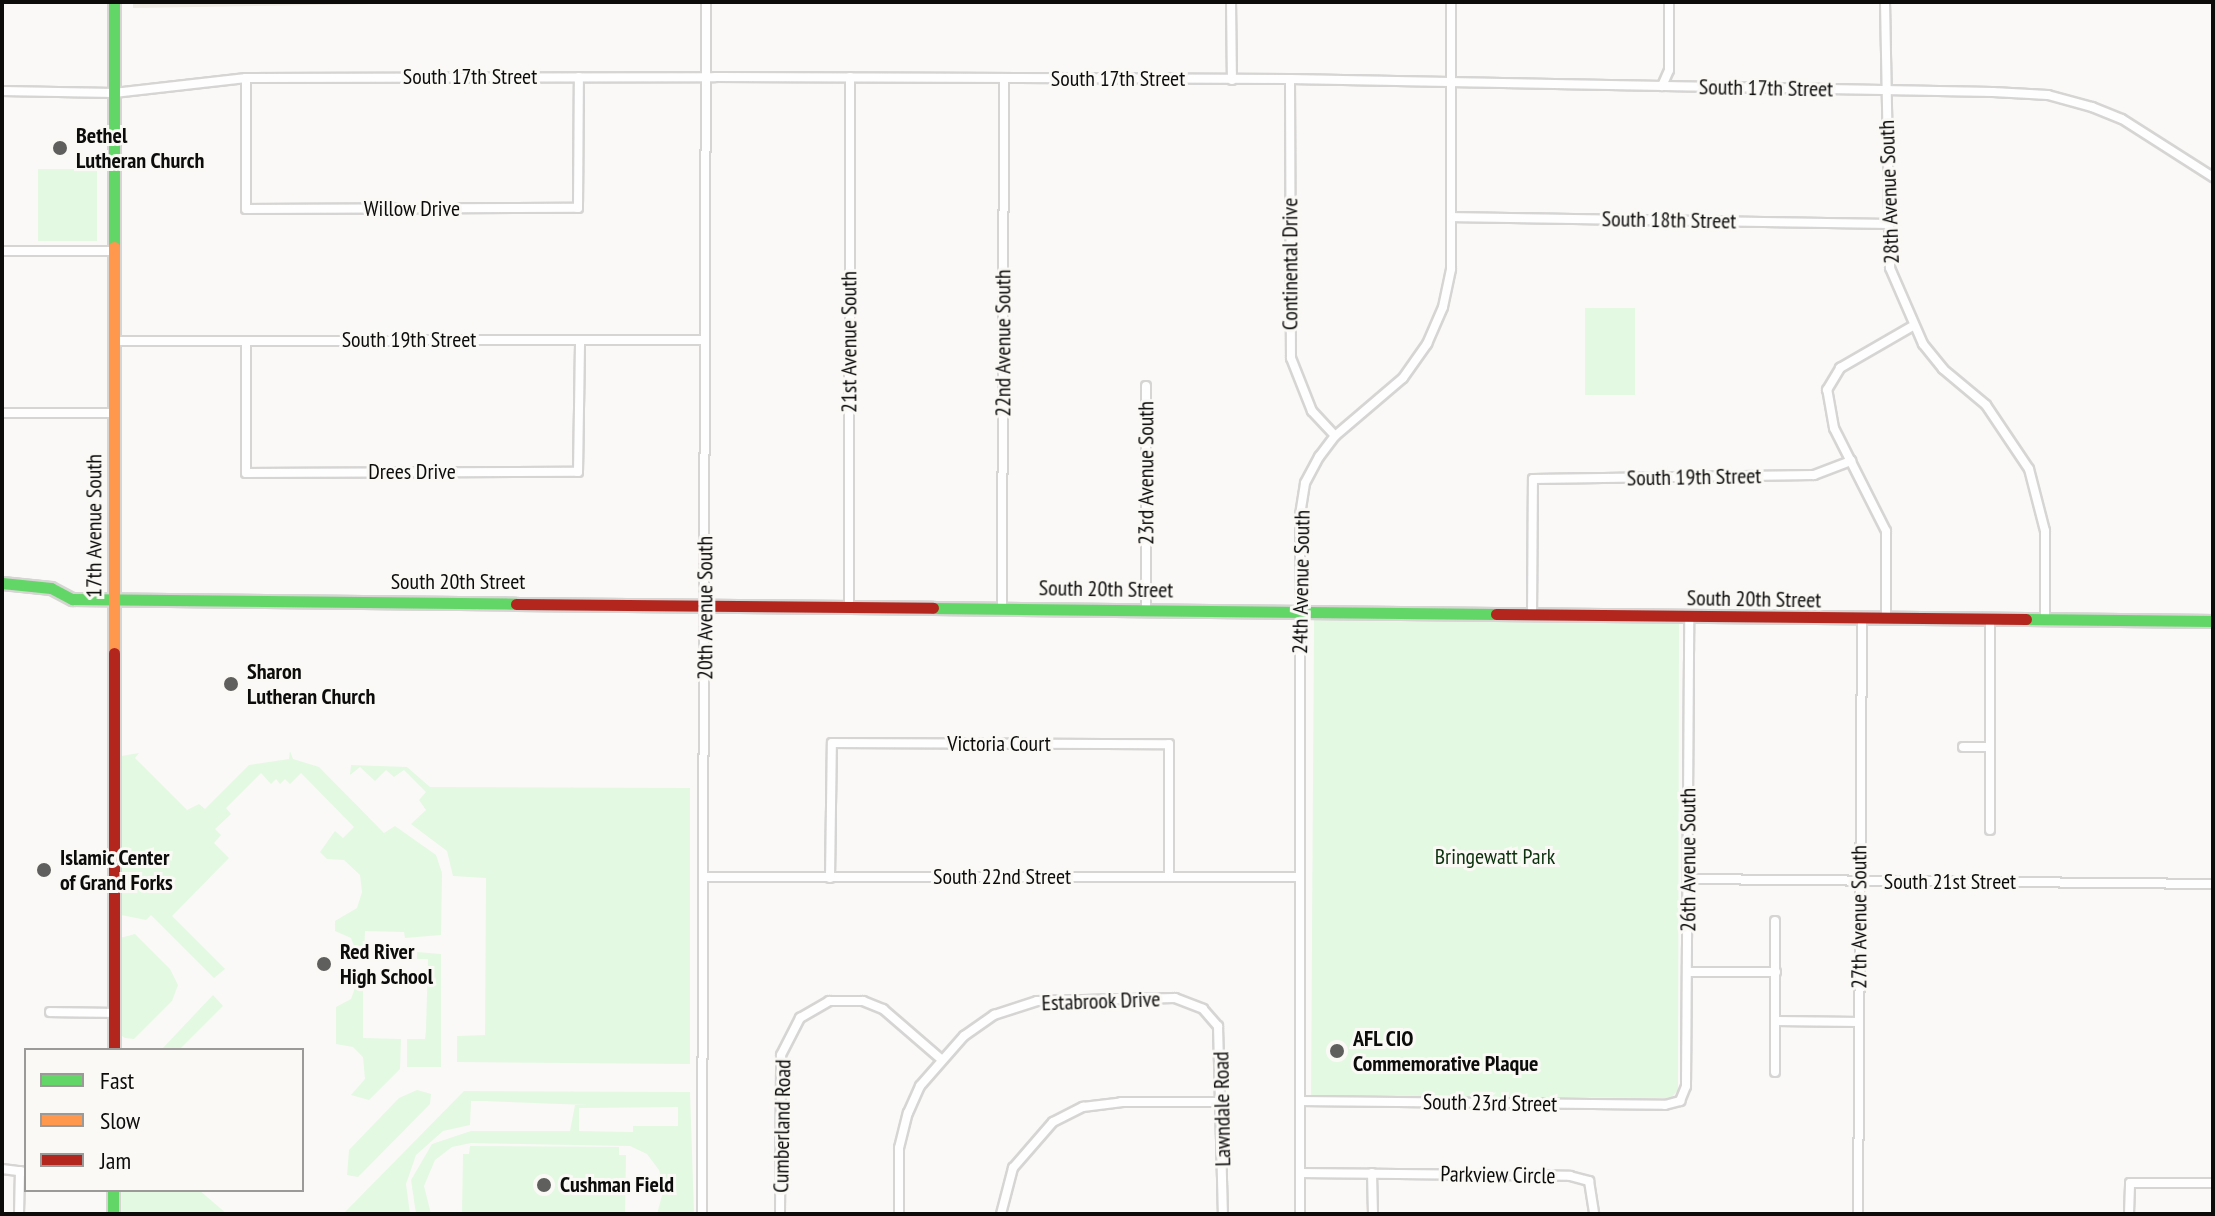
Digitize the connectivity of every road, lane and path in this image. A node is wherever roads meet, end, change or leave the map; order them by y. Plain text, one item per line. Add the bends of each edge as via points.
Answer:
1 (114, 2) edge
2 (706, 2) edge
3 (1231, 2) edge
4 (1451, 2) edge
5 (1669, 2) edge
6 (1885, 2) edge
7 (579, 77) junction
8 (706, 77) junction
9 (850, 77) junction
10 (246, 78) junction
11 (1004, 79) junction
12 (1290, 79) junction
13 (1232, 80) junction
14 (1452, 82) junction
15 (1662, 86) junction
16 (1885, 90) junction
17 (2, 91) edge
18 (114, 93) junction
19 (2213, 177) edge
20 (1451, 217) junction
21 (1886, 224) junction
22 (2, 251) edge
23 (114, 251) junction
24 (1911, 327) junction
25 (580, 340) junction
26 (704, 340) junction
27 (114, 341) junction
28 (246, 341) junction
29 (1146, 386) dead end
30 (2, 413) edge
31 (114, 413) junction
32 (1335, 436) junction
33 (1851, 461) junction
34 (2, 583) edge
35 (114, 600) junction
36 (705, 604) junction
37 (849, 606) junction
38 (1002, 607) junction
39 (1146, 609) junction
40 (1299, 610) junction
41 (1532, 617) junction
42 (1689, 618) junction
43 (1886, 619) junction
44 (1862, 620) junction
45 (1990, 620) junction
46 (2045, 620) junction
47 (2213, 621) edge
48 (1963, 747) dead end
49 (1989, 747) junction
50 (1990, 830) dead end
51 (1169, 876) junction
52 (703, 877) junction
53 (1300, 877) junction
54 (830, 878) junction
55 (1687, 879) junction
56 (1858, 882) junction
57 (2213, 884) edge
58 (1775, 921) dead end
59 (1687, 972) junction
60 (1776, 972) junction
61 (1203, 1009) joint
62 (50, 1012) dead end
63 (114, 1013) junction
64 (1777, 1021) junction
65 (1859, 1022) junction
66 (114, 1048) edge
67 (942, 1060) junction
68 (1775, 1072) dead end
69 (1300, 1101) junction
70 (1680, 1101) joint
71 (1222, 1102) junction
72 (2, 1169) edge
73 (23, 1172) edge
74 (1300, 1173) junction
75 (1372, 1173) junction
76 (2213, 1183) edge
77 (113, 1192) edge
78 (19, 1214) edge
79 (113, 1214) edge
80 (702, 1214) edge
81 (780, 1214) edge
82 (899, 1214) edge
83 (1001, 1214) edge
84 (1223, 1214) edge
85 (1300, 1214) edge
86 (1373, 1214) edge
87 (1594, 1214) edge
88 (1858, 1214) edge
89 (2129, 1214) edge

1 - 18 street, 17th Avenue South
2 - 8 street, 20th Avenue South
3 - 13 street
4 - 14 street, 24th Avenue South
5 - 15 street via 1669,70
6 - 16 street, 28th Avenue South
7 - 8 street, South 17th Street
7 - 10 street, South 17th Street
7 - 10 street, Willow Drive via 578,208 246,209
8 - 9 street, South 17th Street
8 - 26 street, 20th Avenue South
9 - 11 street, South 17th Street
9 - 37 street, 21st Avenue South
10 - 18 street, South 17th Street
11 - 13 street, South 17th Street
11 - 38 street, 22nd Avenue South
12 - 13 street, South 17th Street
12 - 14 street, South 17th Street
12 - 32 street, Continental Drive via 1291,358 1312,411
14 - 15 street, South 17th Street
14 - 20 street, 24th Avenue South
15 - 16 street, South 17th Street
16 - 19 street, South 17th Street via 2048,95 2122,119
16 - 21 street, 28th Avenue South
17 - 18 street, South 17th Street
18 - 23 street, 17th Avenue South
20 - 21 street, South 18th Street
20 - 32 street, 24th Avenue South via 1451,269 1427,344 1403,378
21 - 24 street, 28th Avenue South via 1890,268
22 - 23 street
23 - 27 street, 17th Avenue South
24 - 33 street via 1840,368 1832,378 1827,409
24 - 46 street, 28th Avenue South via 1943,369 2000,422 2029,469 2045,531
25 - 26 street, South 19th Street
25 - 28 street, South 19th Street
25 - 28 street, Drees Drive via 578,472 293,473 246,473
26 - 36 street, 20th Avenue South
27 - 28 street, South 19th Street
27 - 31 street, 17th Avenue South
29 - 39 street, 23rd Avenue South
30 - 31 street
31 - 35 street, 17th Avenue South
32 - 40 street, 24th Avenue South via 1305,483
33 - 41 street, South 19th Street via 1814,475 1533,479
33 - 43 street via 1886,531
34 - 35 street, South 20th Street via 51,588 72,599
35 - 36 street, South 20th Street
35 - 63 street, 17th Avenue South
36 - 37 street, South 20th Street
36 - 52 street, 20th Avenue South
37 - 38 street, South 20th Street
38 - 39 street, South 20th Street
39 - 40 street, South 20th Street
40 - 41 street, South 20th Street
40 - 53 street, 24th Avenue South
41 - 42 street, South 20th Street
42 - 44 street, South 20th Street
42 - 55 street, 26th Avenue South
43 - 44 street, South 20th Street
43 - 45 street, South 20th Street
44 - 56 street, 27th Avenue South
45 - 46 street, South 20th Street
45 - 49 street
46 - 47 street, South 20th Street
48 - 49 street
49 - 50 street
51 - 53 street, South 22nd Street
51 - 54 street, South 22nd Street
51 - 54 street, Victoria Court via 1169,744 832,743
52 - 54 street, South 22nd Street
52 - 80 street, 20th Avenue South
53 - 69 street, 24th Avenue South
55 - 56 street, South 21st Street
55 - 59 street, 26th Avenue South
56 - 57 street, South 21st Street
56 - 65 street, 27th Avenue South
58 - 60 street
59 - 60 street
59 - 70 street, 26th Avenue South via 1686,1086
60 - 64 street
61 - 67 street, Estabrook Drive via 1175,998 1037,1001 994,1015
61 - 71 street, Lawndale Road via 1220,1037
62 - 63 street
63 - 66 street, 17th Avenue South
64 - 65 street
64 - 68 street
65 - 88 street, 27th Avenue South
67 - 81 street, Cumberland Road via 883,1009 863,1001 829,1001 800,1018 781,1055
67 - 82 street, Estabrook Drive via 920,1086 908,1113 899,1148
69 - 70 street, South 23rd Street
69 - 74 street, 24th Avenue South
71 - 83 street via 1121,1102 1083,1107 1053,1122 1013,1168
71 - 84 street, Lawndale Road
72 - 73 street
73 - 78 street
74 - 75 street, Parkview Circle
74 - 85 street, 24th Avenue South
75 - 86 street
75 - 87 street, Parkview Circle via 1570,1176 1589,1181
76 - 89 street via 2130,1183
77 - 79 street

